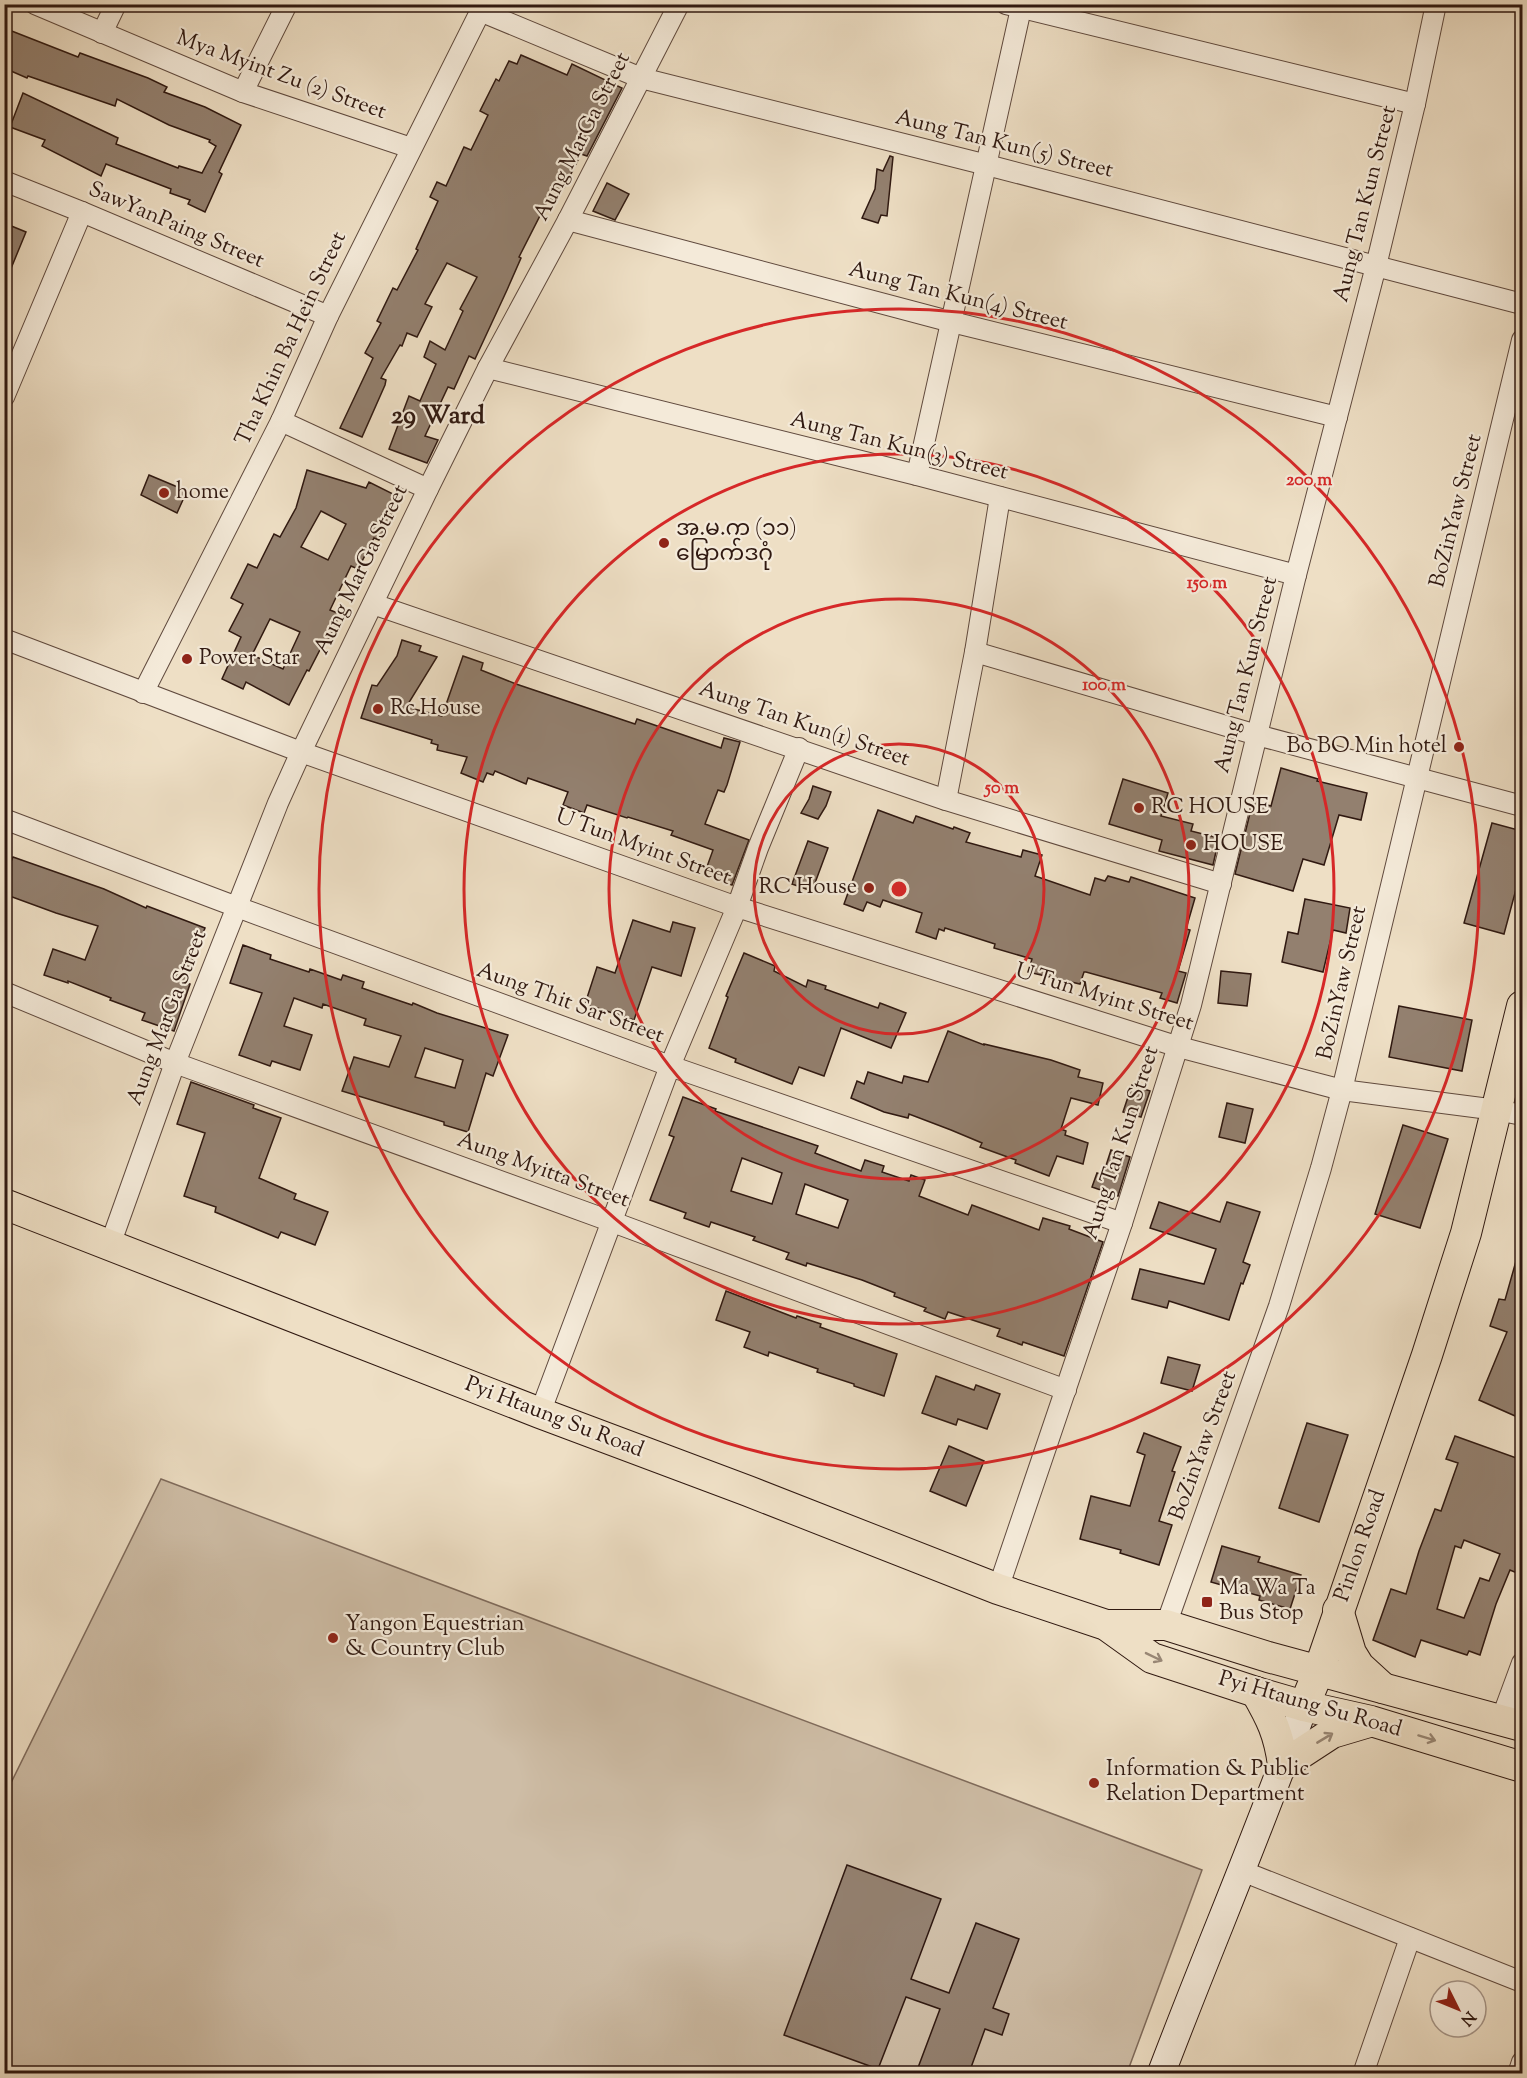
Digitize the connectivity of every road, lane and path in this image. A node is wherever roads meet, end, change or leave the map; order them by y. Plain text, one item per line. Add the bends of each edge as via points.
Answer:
1 (34, 4) edge
2 (116, 4) edge
3 (287, 4) edge
4 (679, 4) edge
5 (1436, 4) edge
6 (1017, 6) edge
7 (482, 8) edge
8 (102, 33) junction
9 (641, 78) junction
10 (243, 92) junction
11 (1415, 105) junction
12 (411, 148) junction
13 (987, 165) junction
14 (4, 181) edge
15 (82, 212) junction
16 (568, 220) junction
17 (1376, 266) junction
18 (1522, 304) edge
19 (328, 316) junction
20 (952, 322) junction
21 (1522, 340) edge
22 (10, 367) edge
23 (488, 368) junction
24 (4, 397) edge
25 (1337, 417) junction
26 (281, 421) junction
27 (917, 475) junction
28 (428, 489) junction
29 (999, 497) junction
30 (1296, 575) junction
31 (374, 604) junction
32 (4, 639) edge
33 (975, 652) junction
34 (143, 693) junction
35 (1257, 735) junction
36 (799, 748) junction
37 (301, 752) junction
38 (1417, 777) junction
39 (946, 800) junction
40 (1522, 806) edge
41 (4, 819) edge
42 (1221, 885) junction
43 (237, 907) junction
44 (736, 907) junction
45 (4, 992) edge
46 (1522, 1006) edge
47 (1179, 1047) junction
48 (175, 1063) junction
49 (670, 1066) junction
50 (1342, 1090) junction
51 (1510, 1113) edge
52 (4, 1204) edge
53 (610, 1221) junction
54 (1122, 1223) junction
55 (110, 1245) junction
56 (1066, 1390) junction
57 (540, 1413) junction
58 (998, 1589) junction
59 (1338, 1610) junction
60 (1106, 1625) junction
61 (1166, 1625) junction
62 (1268, 1657) junction
63 (1522, 1663) edge
64 (1319, 1670) junction
65 (1384, 1689) junction
66 (1256, 1692) junction
67 (1304, 1706) junction
68 (1371, 1721) junction
69 (1512, 1723) edge
70 (1283, 1765) junction
71 (1522, 1767) edge
72 (1242, 1871) junction
73 (1410, 1938) junction
74 (1522, 1982) edge
75 (1522, 2062) edge
76 (1161, 2073) edge
77 (1363, 2073) edge
78 (1518, 2073) edge

1 - 8 street, Mya Myint Zu (2) Street
2 - 8 street
3 - 10 street
4 - 9 street, Aung MarGa Street
5 - 11 street, Aung Tan Kun Street
6 - 11 street
6 - 13 street
7 - 9 street, Aung Tan Kun(5) Street
7 - 12 street, Tha Khin Ba Hein Street
8 - 10 street, Mya Myint Zu (2) Street
9 - 13 street, Aung Tan Kun(5) Street
9 - 16 street, Aung MarGa Street
10 - 12 street, Mya Myint Zu (2) Street
11 - 17 street, Aung Tan Kun Street
12 - 19 street, Tha Khin Ba Hein Street
13 - 17 street, Aung Tan Kun(5) Street
13 - 20 street
14 - 15 street, SawYanPaing Street
15 - 19 street, SawYanPaing Street
15 - 22 street
16 - 20 street, Aung Tan Kun(4) Street
16 - 23 street, Aung MarGa Street
17 - 18 street, Aung Tan Kun(5) Street
17 - 25 street, Aung Tan Kun Street
19 - 26 street, Tha Khin Ba Hein Street
20 - 25 street, Aung Tan Kun(4) Street
20 - 27 street
21 - 38 street, BoZinYaw Street
22 - 24 street
23 - 27 street, Aung Tan Kun(3) Street
23 - 28 street, Aung MarGa Street
25 - 30 street, Aung Tan Kun Street
26 - 28 street
26 - 34 street, Tha Khin Ba Hein Street
27 - 29 street, Aung Tan Kun(3) Street
28 - 31 street, Aung MarGa Street
29 - 30 street, Aung Tan Kun(3) Street
29 - 33 street
30 - 35 street, Aung Tan Kun Street
31 - 36 street, Aung Tan Kun(1) Street
31 - 37 street, Aung MarGa Street
32 - 34 street, U Tun Myint Street
33 - 35 street
33 - 39 street
34 - 37 street, U Tun Myint Street
35 - 38 street
35 - 42 street, Aung Tan Kun Street
36 - 39 street, Aung Tan Kun(1) Street
36 - 44 street
37 - 43 street, Aung MarGa Street
37 - 44 street, U Tun Myint Street
38 - 40 street
38 - 50 street, BoZinYaw Street
39 - 42 street, Aung Tan Kun(1) Street
41 - 43 street, Aung Thit Sar Street
42 - 47 street, Aung Tan Kun Street
43 - 48 street, Aung MarGa Street
43 - 49 street, Aung Thit Sar Street
44 - 47 street, U Tun Myint Street
44 - 49 street
45 - 48 street, Aung Myitta Street
46 - 51 main road, Pinlon Road
47 - 50 street, U Tun Myint Street
47 - 54 street, Aung Tan Kun Street
48 - 53 street, Aung Myitta Street
48 - 55 street, Aung MarGa Street
49 - 53 street
49 - 54 street, Aung Thit Sar Street
50 - 51 street, U Tun Myint Street
50 - 61 street, BoZinYaw Street via 1279,1306
51 - 59 main road, Pinlon Road
52 - 55 main road, Pyi Htaung Su Road
53 - 56 street, Aung Myitta Street
53 - 57 street
54 - 56 street, Aung Tan Kun Street
55 - 57 main road, Pyi Htaung Su Road
56 - 58 street, Aung Tan Kun Street
57 - 58 main road, Pyi Htaung Su Road
58 - 60 main road, Pyi Htaung Su Road
59 - 62 main road via 1302,1644
59 - 64 main road, Pinlon Road
59 - 65 main road via 1351,1653
60 - 61 main road, Pyi Htaung Su Road
60 -> 66 main road, Pyi Htaung Su Road via 1152,1658
61 - 62 main road, Pyi Htaung Su Road
62 - 64 main road, Pyi Htaung Su Road
63 - 69 street
64 - 65 main road, Pyi Htaung Su Road
64 - 67 main road, Pinlon Road
65 - 69 main road, Pyi Htaung Su Road
66 - 67 main road, Pyi Htaung Su Road
66 - 70 main road via 1275,1727
67 - 68 main road, Pyi Htaung Su Road
67 - 70 main road, Pinlon Road
70 -> 68 main road via 1332,1733
68 -> 71 main road, Pyi Htaung Su Road
70 - 72 main road, Pinlon Road
72 - 73 street
72 - 76 main road, Pinlon Road
73 - 74 street
73 - 77 street
75 - 78 street

